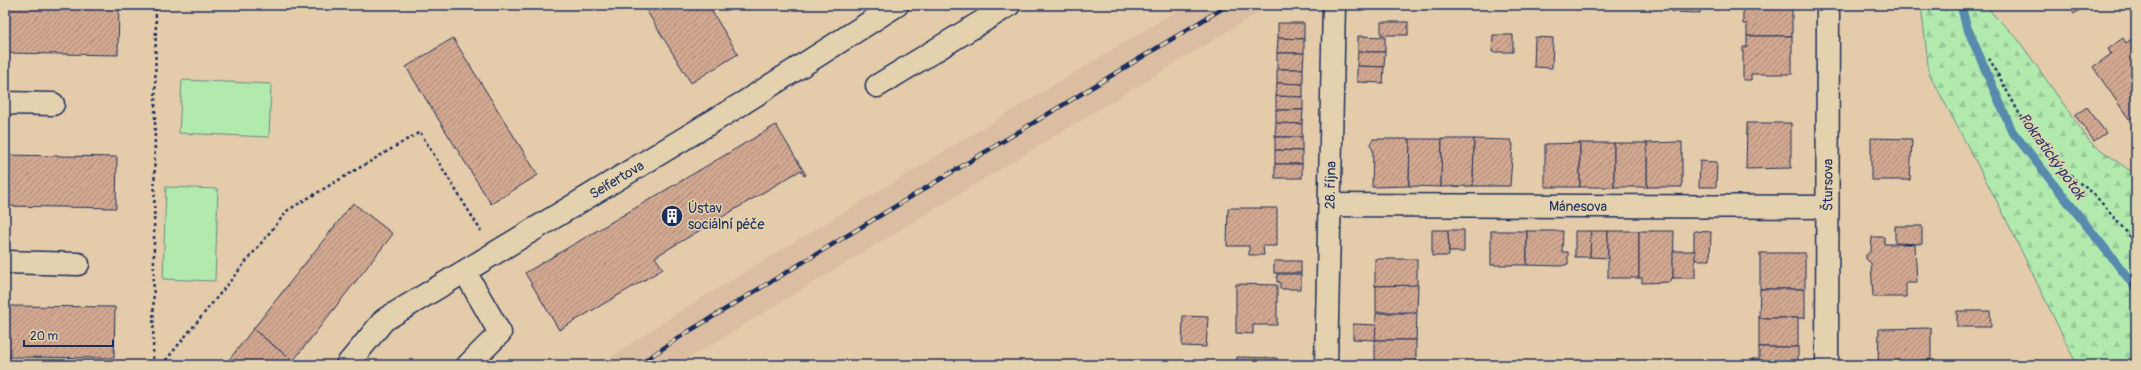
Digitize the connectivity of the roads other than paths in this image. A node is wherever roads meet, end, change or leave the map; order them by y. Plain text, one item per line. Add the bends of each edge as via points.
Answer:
1 (897, 5) edge
2 (1009, 5) edge
3 (1334, 5) edge
4 (1828, 5) edge
5 (877, 86) dead end
6 (5, 103) edge
7 (53, 104) dead end
8 (1330, 205) junction
9 (1827, 207) junction
10 (5, 262) edge
11 (78, 264) dead end
12 (465, 272) junction
13 (347, 365) edge
14 (468, 365) edge
15 (1326, 365) edge
16 (1827, 365) edge

1 - 12 street, Seifertova via 743,103
2 - 5 street
3 - 8 street, 28. října
4 - 9 street, Štursova
6 - 7 street
8 - 9 street, Mánesova
8 - 15 street, 28. října
9 - 16 street, Štursova
10 - 11 street
12 - 13 street, Seifertova via 384,320
12 - 14 street via 500,333

